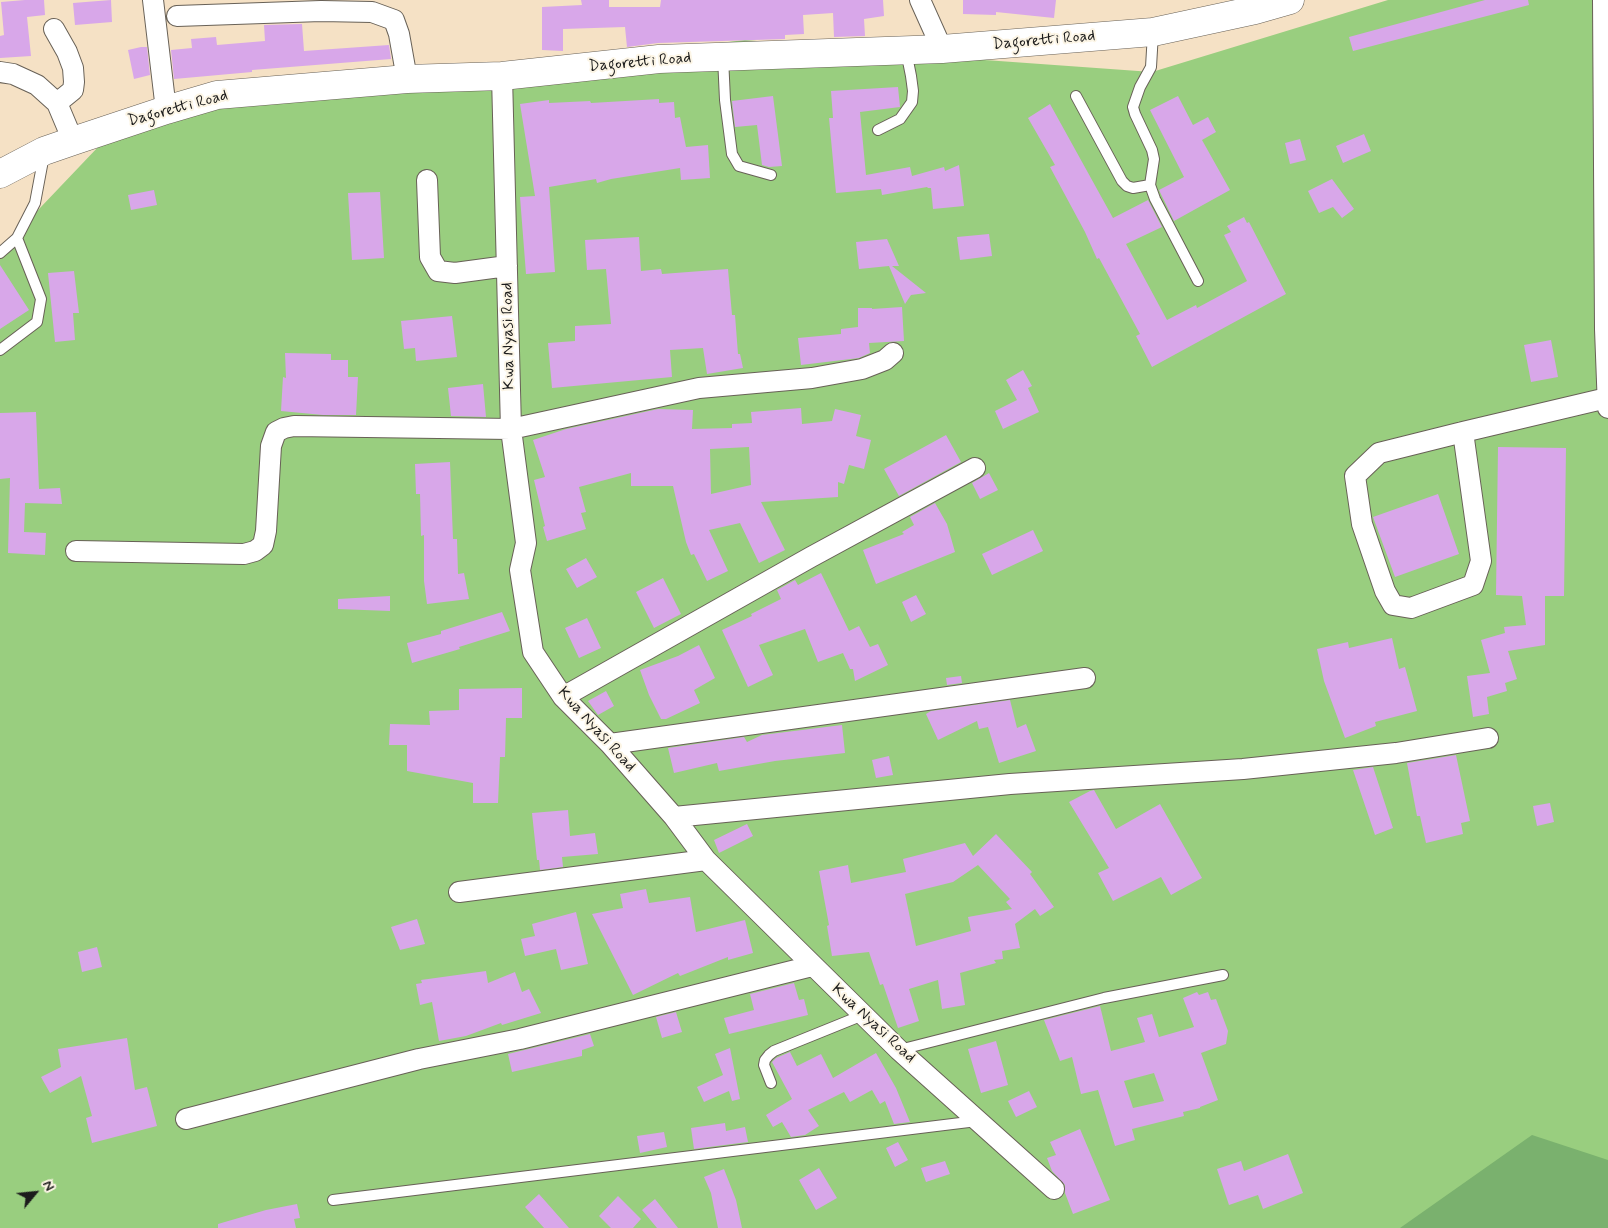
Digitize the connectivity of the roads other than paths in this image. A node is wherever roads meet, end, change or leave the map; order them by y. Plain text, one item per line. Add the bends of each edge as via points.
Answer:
1 (153, 0) edge
2 (920, 0) edge
3 (1290, 0) edge
4 (1603, 0) edge
5 (177, 16) dead end
6 (1606, 27) edge
7 (54, 29) dead end
8 (1153, 32) junction
9 (942, 49) junction
10 (906, 50) junction
11 (723, 56) junction
12 (0, 72) edge
13 (502, 76) junction
14 (407, 79) junction
15 (1076, 96) dead end
16 (57, 103) junction
17 (166, 110) junction
18 (878, 130) dead end
19 (73, 141) junction
20 (44, 151) junction
21 (0, 174) edge
22 (772, 175) dead end
23 (427, 180) dead end
24 (1150, 185) junction
25 (17, 238) junction
26 (0, 253) edge
27 (507, 266) junction
28 (1198, 282) dead end
29 (0, 350) edge
30 (893, 353) dead end
31 (1608, 398) edge
32 (1608, 408) edge
33 (511, 429) junction
34 (1463, 432) junction
35 (975, 468) dead end
36 (76, 551) dead end
37 (1085, 678) dead end
38 (563, 696) junction
39 (1488, 738) dead end
40 (610, 744) junction
41 (674, 817) junction
42 (706, 860) junction
43 (459, 892) dead end
44 (812, 966) junction
45 (1223, 975) dead end
46 (863, 1015) junction
47 (899, 1050) junction
48 (771, 1083) dead end
49 (186, 1119) dead end
50 (978, 1121) junction
51 (1054, 1189) dead end
52 (333, 1200) dead end

1 - 17 street
2 - 9 street
3 - 8 main road, Dagoretti Road
4 - 6 street
5 - 14 street via 372,12 394,20
6 - 31 street via 1605,329
7 - 16 street via 67,52 74,82 73,90
8 - 9 main road, Dagoretti Road
8 - 24 lane via 1151,68 1134,106 1154,159
9 - 10 main road, Dagoretti Road
10 - 11 main road, Dagoretti Road
10 - 18 lane via 912,102 900,119
11 - 13 main road, Dagoretti Road via 659,59
11 - 22 lane via 732,154 740,166
12 - 16 street via 38,85
13 - 14 main road, Dagoretti Road
13 - 27 street, Kwa Nyasi Road
14 - 17 main road, Dagoretti Road via 217,95
15 - 24 lane via 1122,181 1133,188
16 - 19 street
17 - 19 main road, Dagoretti Road
19 - 20 main road, Dagoretti Road
20 - 21 main road, Dagoretti Road
20 - 25 lane via 35,203
23 - 27 street via 430,256 438,271 455,273
24 - 28 lane
25 - 26 lane
25 - 29 lane via 41,299 37,322
27 - 33 street, Kwa Nyasi Road
30 - 33 street via 885,360 862,369 812,378 699,388
31 - 32 street
31 - 34 street
33 - 36 street via 284,428 276,432 270,446 266,531 263,545 255,551 244,554
33 - 38 street, Kwa Nyasi Road via 526,543 520,570 533,652
34 - 34 street via 1379,453 1355,476 1362,524 1393,606 1411,608 1473,585 1481,560
35 - 38 street
37 - 40 street
38 - 40 street, Kwa Nyasi Road
39 - 41 street via 1243,769 1010,784
40 - 41 street, Kwa Nyasi Road
41 - 42 street, Kwa Nyasi Road
42 - 43 street
42 - 44 street, Kwa Nyasi Road
44 - 46 street, Kwa Nyasi Road
44 - 49 street via 520,1039 420,1059
45 - 47 lane via 1104,998
46 - 47 street, Kwa Nyasi Road
46 - 48 lane via 774,1051 764,1065
47 - 50 street, Kwa Nyasi Road
50 - 51 street, Kwa Nyasi Road
50 - 52 lane

